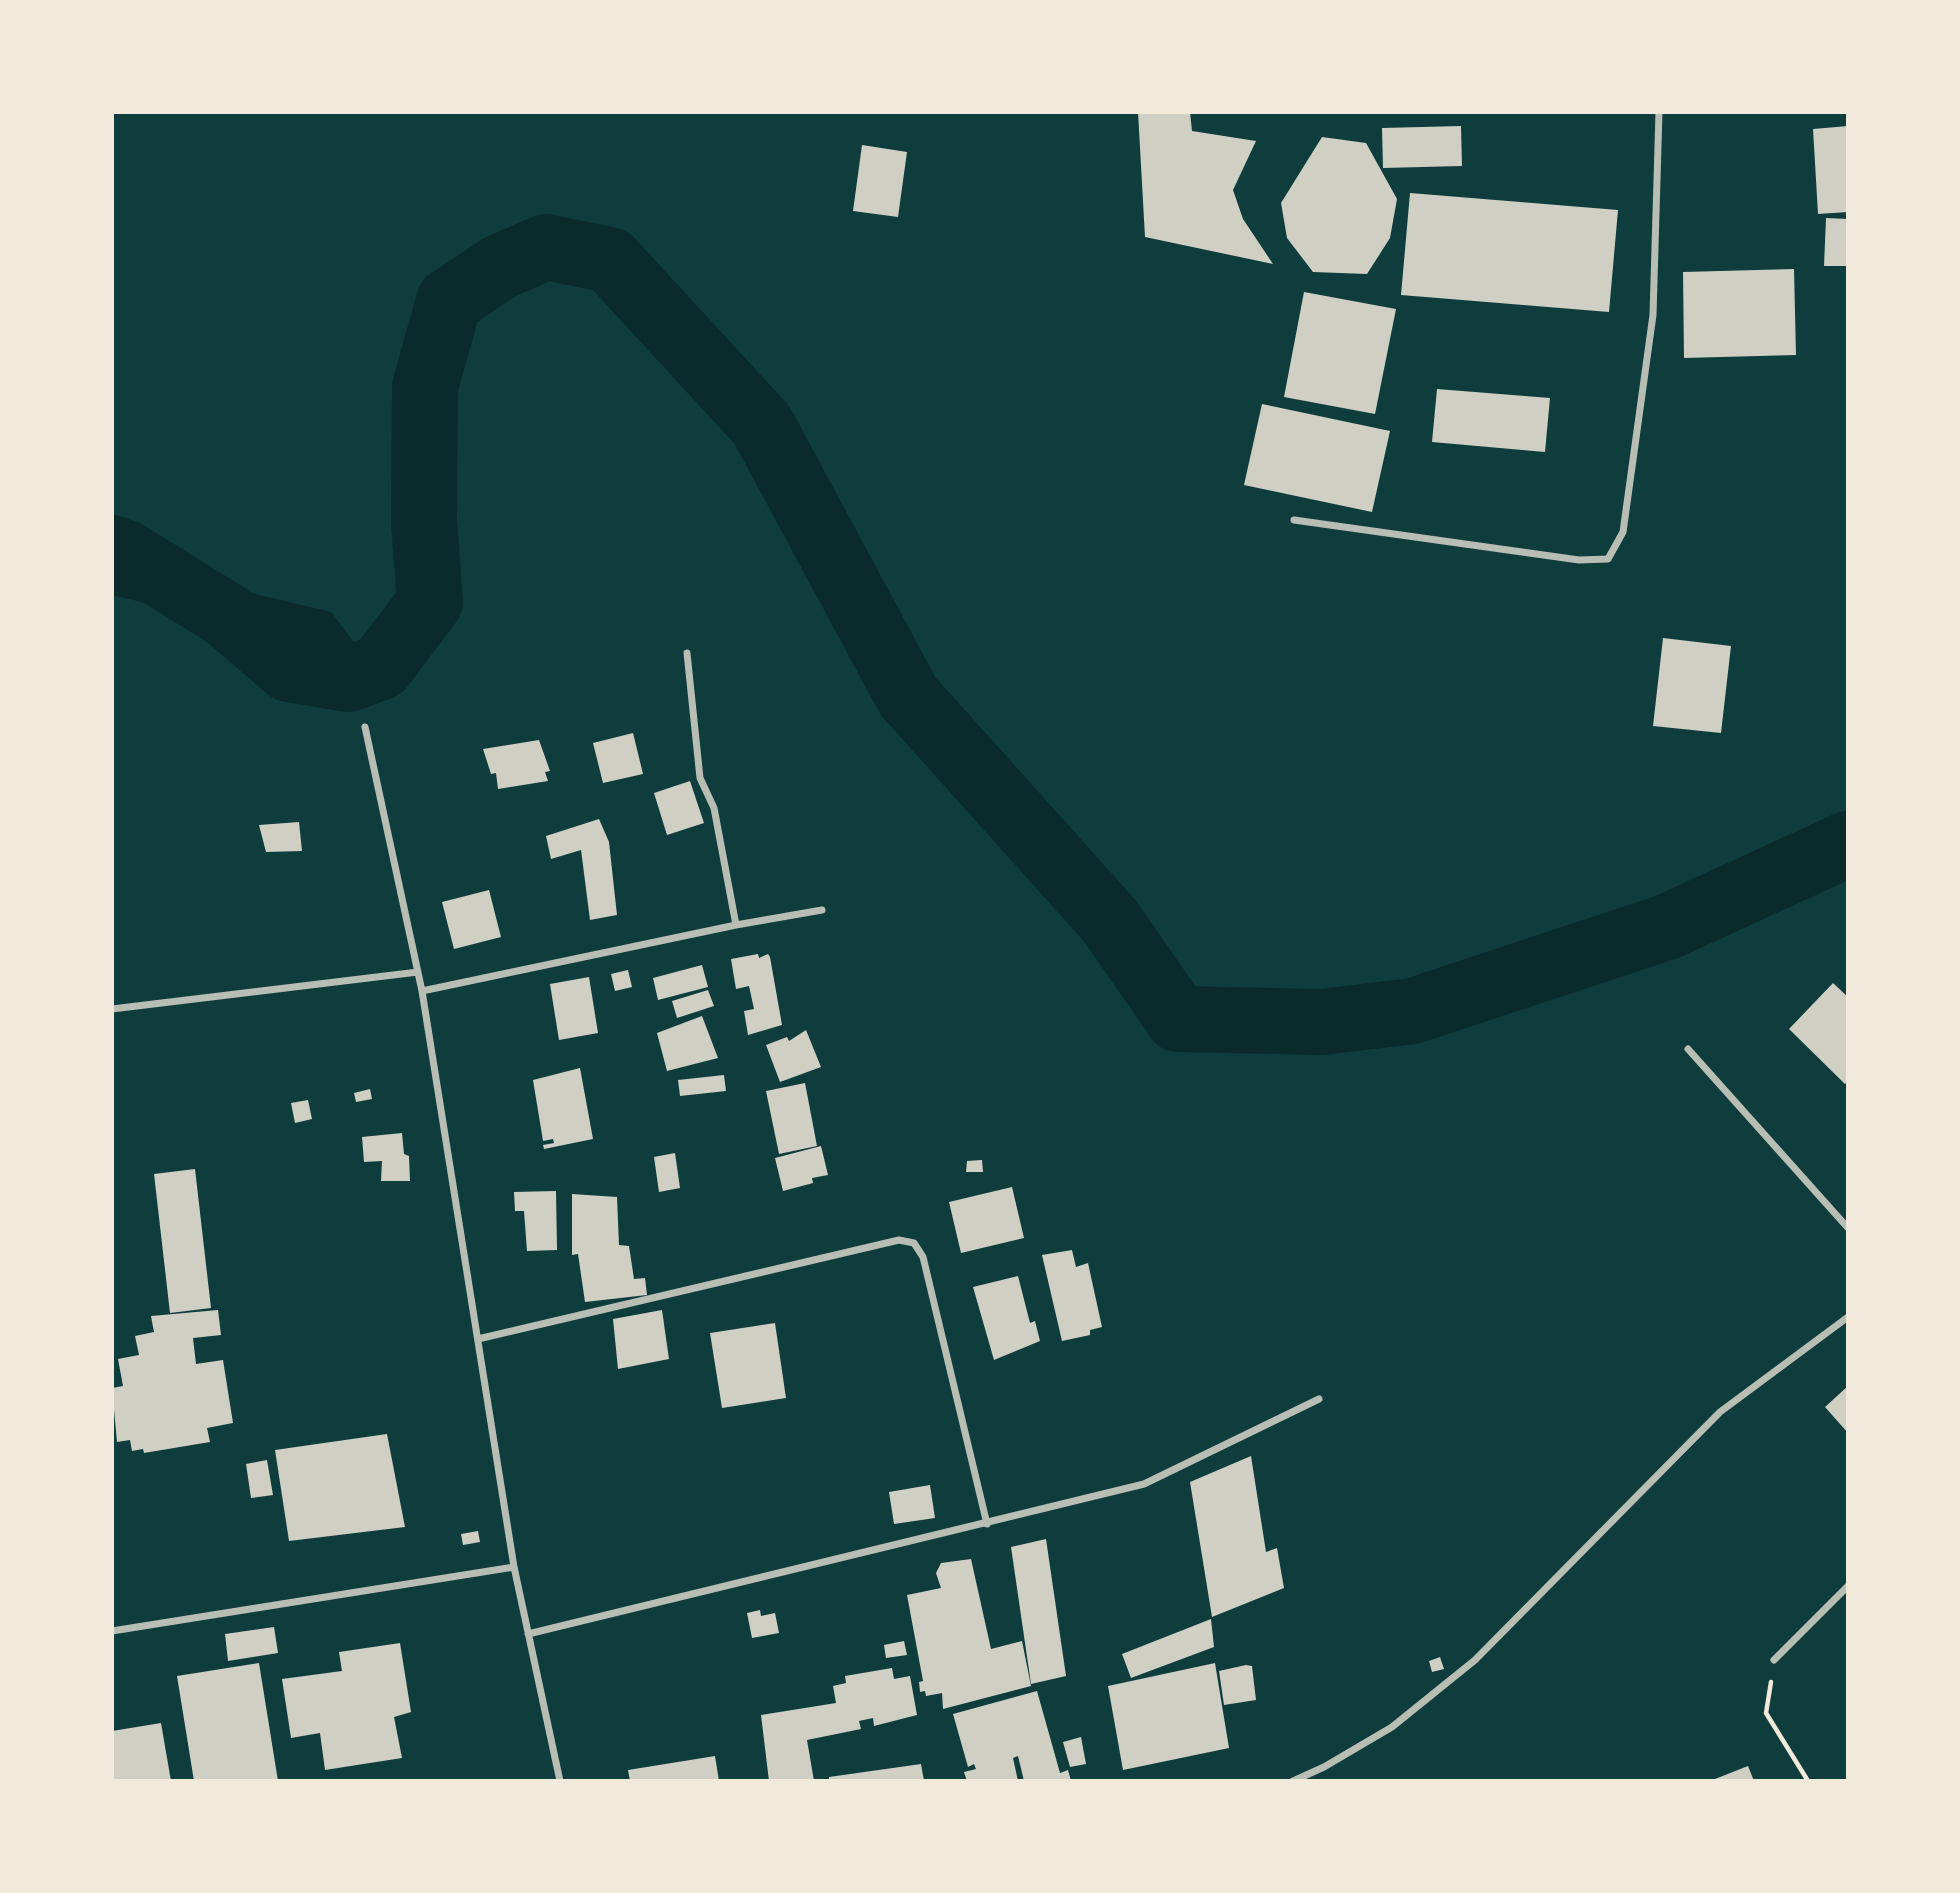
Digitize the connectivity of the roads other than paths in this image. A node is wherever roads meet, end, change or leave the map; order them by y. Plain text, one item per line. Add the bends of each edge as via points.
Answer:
1 (1659, 112) edge
2 (1294, 520) dead end
3 (687, 653) dead end
4 (365, 727) dead end
5 (822, 910) dead end
6 (736, 925) junction
7 (418, 972) junction
8 (422, 991) junction
9 (112, 1009) edge
10 (1688, 1049) dead end
11 (1848, 1228) edge
12 (1848, 1317) edge
13 (478, 1339) junction
14 (1319, 1399) dead end
15 (987, 1524) junction
16 (514, 1567) junction
17 (1848, 1586) edge
18 (112, 1631) edge
19 (528, 1634) junction
20 (1774, 1660) road end
21 (560, 1781) edge
22 (1293, 1781) edge

1 - 2 street via 1653,315 1623,532 1608,559 1579,560
3 - 6 street via 699,778 714,808
4 - 7 street
5 - 6 street
6 - 8 street
7 - 8 street
7 - 9 street
8 - 13 street
10 - 11 street
12 - 22 street via 1720,1412 1475,1660 1392,1727
13 - 15 street via 899,1240 914,1243 923,1257
13 - 16 street
14 - 15 street via 1144,1484
15 - 19 street
16 - 18 street
16 - 19 street
17 - 20 street
19 - 21 street

